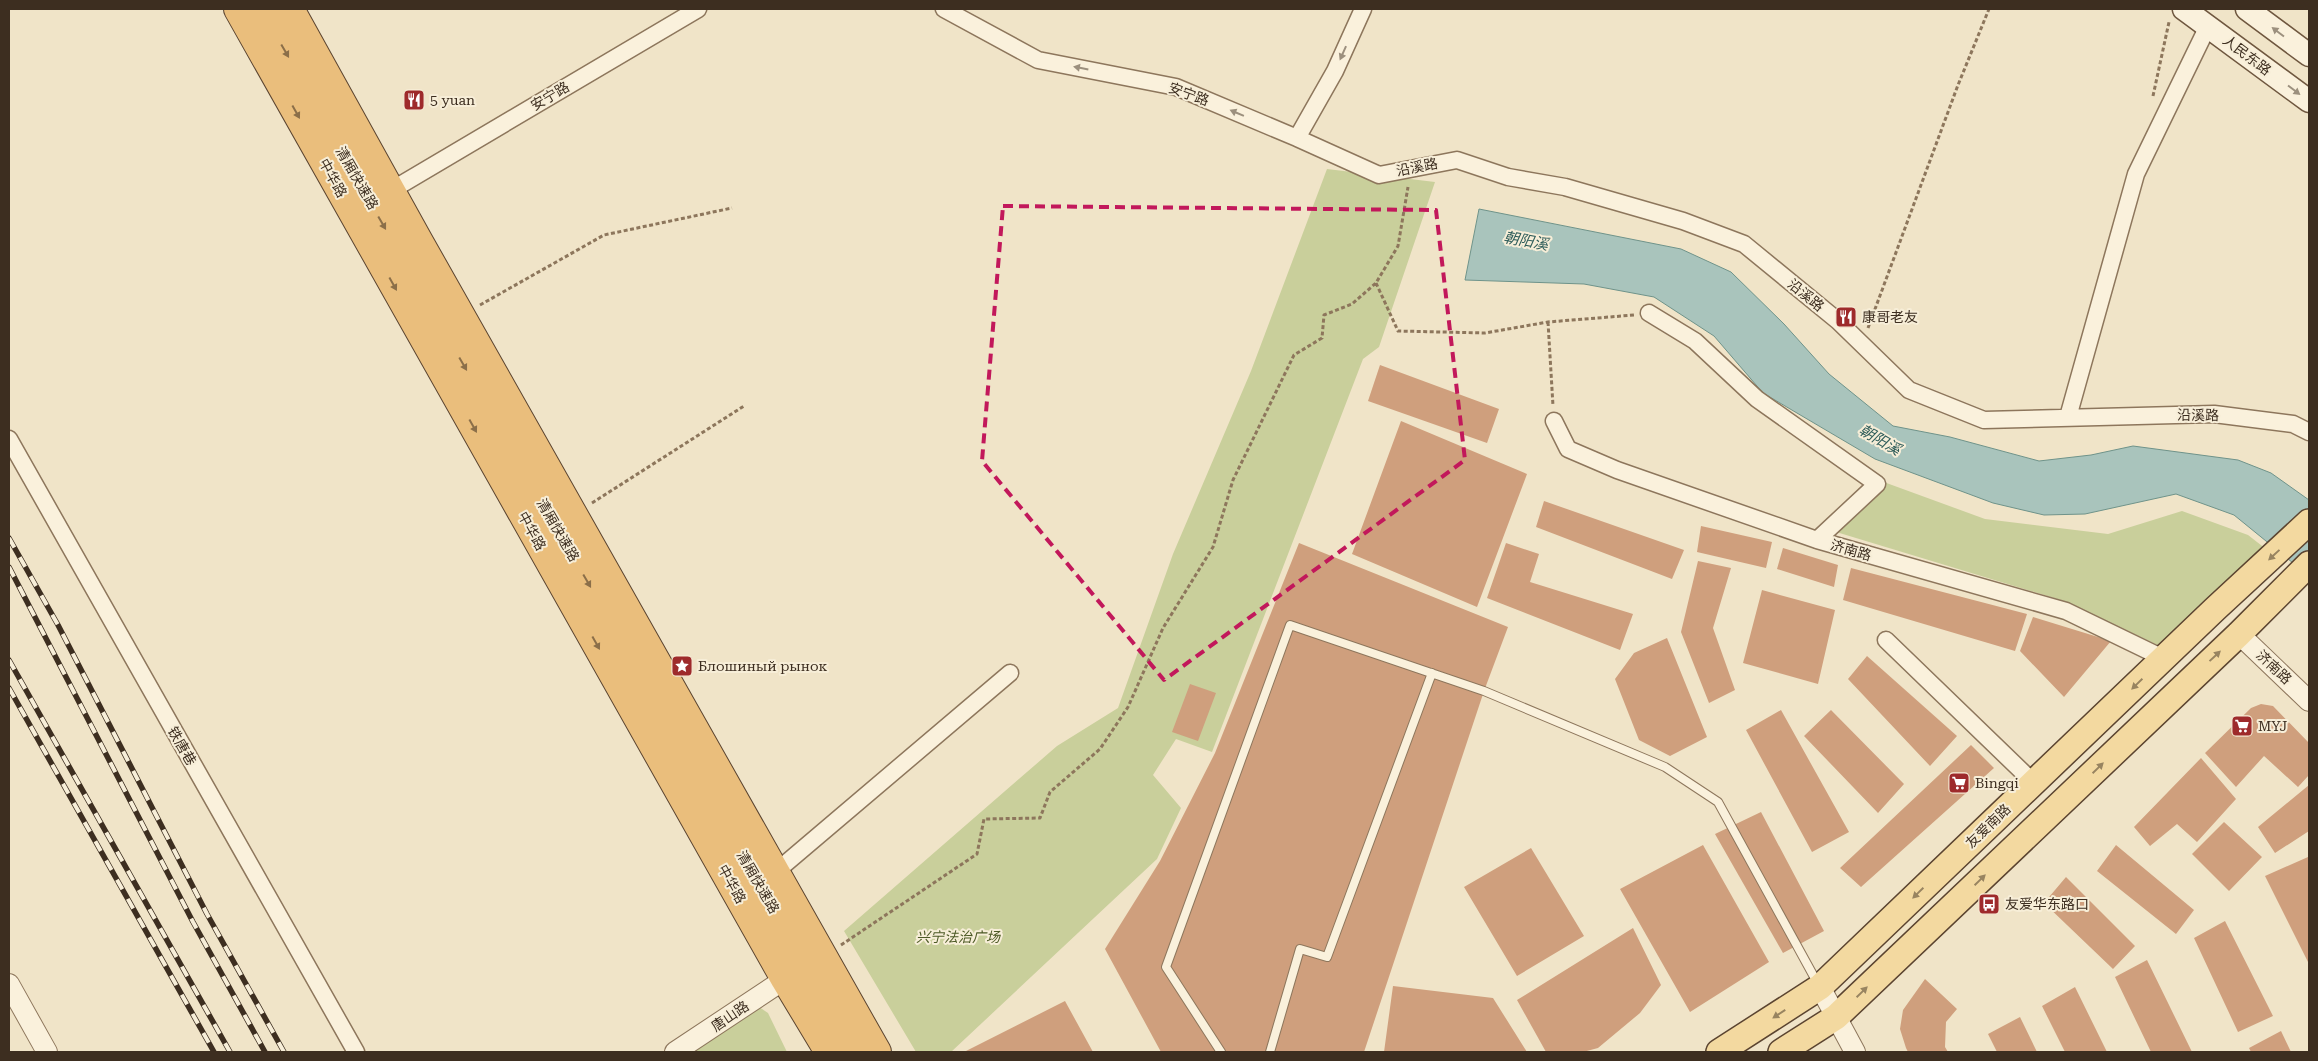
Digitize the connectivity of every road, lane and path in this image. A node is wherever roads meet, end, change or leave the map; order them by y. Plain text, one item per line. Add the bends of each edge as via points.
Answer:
1 (238, 9) edge
2 (261, 9) edge
3 (290, 9) edge
4 (305, 9) edge
5 (698, 9) edge
6 (944, 9) edge
7 (1363, 9) edge
8 (1989, 9) edge
9 (2247, 9) edge
10 (2177, 14) edge
11 (2208, 26) junction
12 (2309, 55) edge
13 (2309, 101) edge
14 (2151, 106) dead end
15 (1297, 138) junction
16 (1412, 168) junction
17 (402, 184) junction
18 (732, 208) dead end
19 (1376, 283) junction
20 (473, 309) junction
21 (1649, 314) joint
22 (1548, 322) junction
23 (1861, 344) junction
24 (744, 406) dead end
25 (2068, 417) junction
26 (1554, 421) joint
27 (2309, 432) edge
28 (9, 439) edge
29 (585, 508) junction
30 (2309, 522) edge
31 (1817, 540) junction
32 (2309, 564) edge
33 (2239, 634) junction
34 (1886, 640) dead end
35 (2163, 658) junction
36 (1010, 673) dead end
37 (1432, 673) junction
38 (2309, 701) edge
39 (2034, 783) junction
40 (786, 864) junction
41 (834, 949) junction
42 (786, 979) junction
43 (9, 984) edge
44 (1820, 988) junction
45 (1836, 1017) junction
46 (48, 1052) edge
47 (356, 1052) edge
48 (675, 1052) edge
49 (829, 1052) edge
50 (854, 1052) edge
51 (877, 1052) edge
52 (892, 1052) edge
53 (1221, 1052) edge
54 (1270, 1052) edge
55 (1719, 1052) edge
56 (1781, 1052) edge
57 (1855, 1052) edge

1 -> 42 highway, 中华路
2 -> 50 highway, 清厢快速路
3 - 51 highway, 清厢快速路
4 - 17 highway
5 - 17 street, 安宁路
15 -> 6 street, 安宁路 via 1176,87 1038,60
7 -> 15 street via 1335,71
8 - 23 path
12 -> 9 main road
10 - 11 main road, 人民东路
10 - 14 path
11 -> 13 main road, 人民东路
11 - 25 street via 2136,174
15 - 16 street, 沿溪路 via 1379,175
16 - 19 path via 1398,246
16 - 23 street, 沿溪路 via 1457,160 1508,177 1565,187 1744,244 1838,321
17 - 20 highway
18 - 20 path via 604,235
19 - 22 path via 1398,331 1485,333
19 - 41 path via 1352,304 1324,315 1322,338 1294,355 1233,480 1213,547 1163,628 1128,707 1100,749 1050,792 1040,818 984,819 977,854
20 - 29 highway
21 - 22 path
21 - 31 street via 1695,341 1757,399 1877,484
22 - 26 path
23 - 25 street, 沿溪路 via 1908,390 1984,420
24 - 29 path
25 - 27 street, 沿溪路 via 2214,414 2293,424
26 - 31 street, 济南路 via 1568,449 1617,470
28 - 47 street, 铁唐巷
29 - 40 highway
30 -> 35 main road, 友爱南路
31 - 35 street, 济南路 via 2066,611
32 - 33 main road
33 - 38 street, 济南路
45 -> 33 main road
34 - 39 street
35 -> 39 main road, 友爱南路
36 - 40 street
37 - 44 lane via 1484,691 1665,767 1718,802
37 - 53 lane via 1290,625 1166,967
37 - 54 lane via 1326,957 1300,949
39 -> 44 main road, 友爱南路
40 - 41 highway
41 - 52 highway
42 - 48 street, 唐山路
42 - 49 highway, 中华路
43 - 46 street
44 - 45 street
44 -> 55 main road, 友爱南路
45 - 56 main road
45 - 57 street

